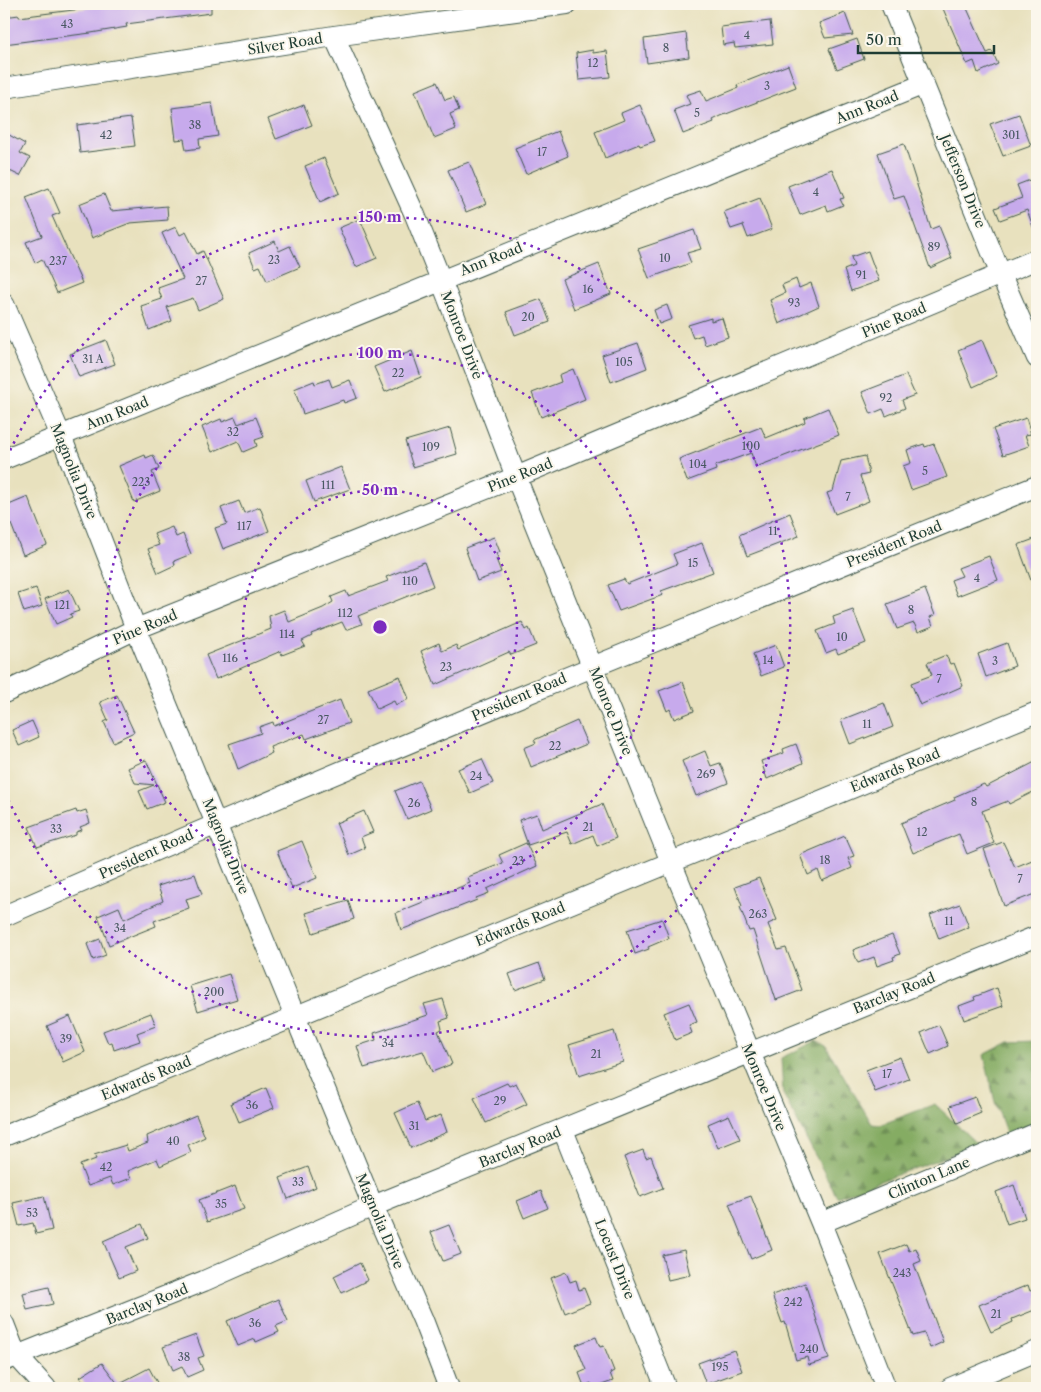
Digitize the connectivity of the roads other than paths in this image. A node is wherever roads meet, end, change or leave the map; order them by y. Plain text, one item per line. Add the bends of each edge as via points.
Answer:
1 (567, 4) edge
2 (891, 4) edge
3 (334, 36) junction
4 (924, 84) junction
5 (4, 88) edge
6 (1037, 259) edge
7 (1001, 274) junction
8 (441, 280) junction
9 (4, 304) edge
10 (1037, 358) edge
11 (61, 436) junction
12 (4, 459) edge
13 (516, 477) junction
14 (1037, 486) edge
15 (136, 629) junction
16 (593, 666) junction
17 (4, 693) edge
18 (1037, 712) edge
19 (217, 822) junction
20 (671, 862) junction
21 (4, 916) edge
22 (1037, 936) edge
23 (296, 1016) junction
24 (749, 1052) junction
25 (563, 1130) junction
26 (1037, 1133) edge
27 (4, 1136) edge
28 (373, 1206) junction
29 (821, 1223) junction
30 (4, 1324) edge
31 (1037, 1351) edge
32 (10, 1358) edge
33 (46, 1388) edge
34 (449, 1388) edge
35 (666, 1388) edge
36 (886, 1388) edge
37 (950, 1388) edge

1 - 3 street, Silver Road
2 - 4 street, Jefferson Drive
3 - 5 street, Silver Road
3 - 8 street, Monroe Drive
4 - 7 street, Jefferson Drive
4 - 8 street, Ann Road
6 - 7 street, Pine Road
7 - 10 street, Jefferson Drive
7 - 13 street, Pine Road
8 - 11 street, Ann Road
8 - 13 street, Monroe Drive
9 - 11 street, Magnolia Drive
11 - 12 street, Ann Road
11 - 15 street, Magnolia Drive
13 - 15 street, Pine Road
13 - 16 street, Monroe Drive
14 - 16 street, President Road
15 - 17 street, Pine Road
15 - 19 street, Magnolia Drive
16 - 19 street, President Road
16 - 20 street, Monroe Drive
18 - 20 street, Edwards Road
19 - 21 street, President Road
19 - 23 street, Magnolia Drive
20 - 23 street, Edwards Road
20 - 24 street, Monroe Drive
22 - 24 street, Barclay Road
23 - 27 street, Edwards Road
23 - 28 street, Magnolia Drive
24 - 25 street, Barclay Road
24 - 29 street, Monroe Drive
25 - 28 street, Barclay Road
25 - 35 street, Locust Drive
26 - 29 street, Clinton Lane
28 - 32 street, Barclay Road via 204,1281
28 - 34 street, Magnolia Drive
29 - 36 street, Monroe Drive
30 - 32 street
31 - 37 street
32 - 33 street

